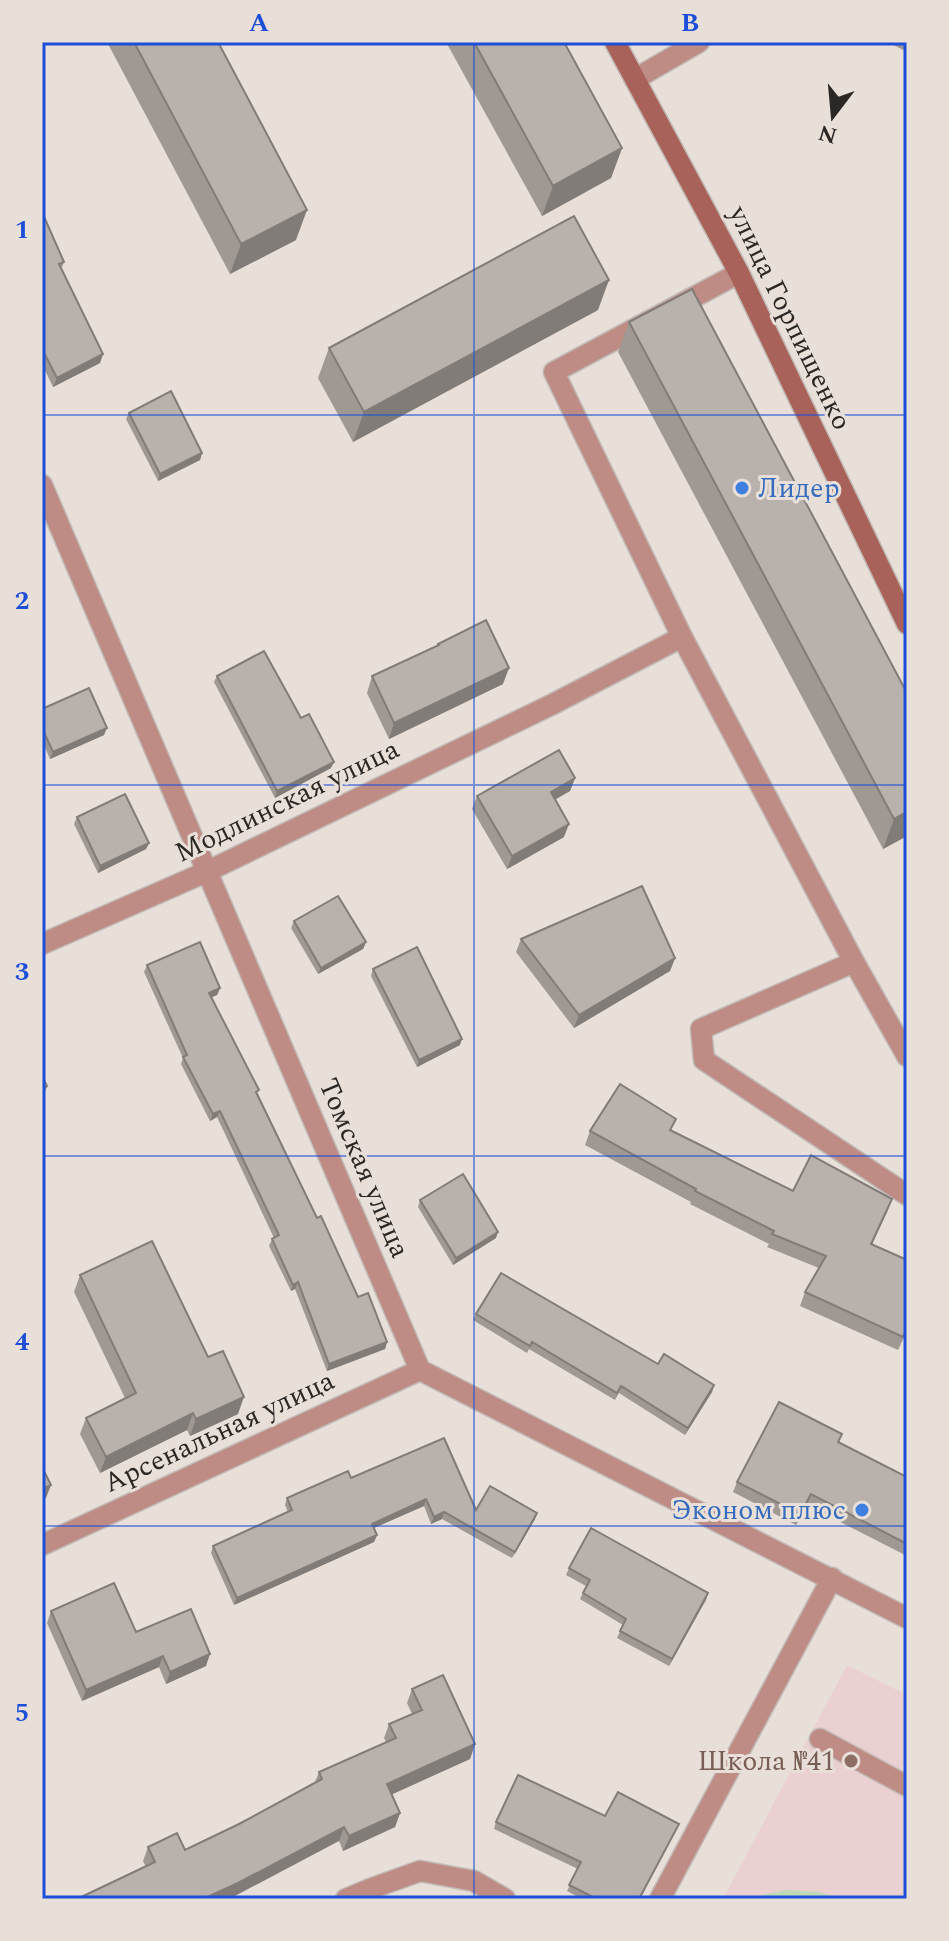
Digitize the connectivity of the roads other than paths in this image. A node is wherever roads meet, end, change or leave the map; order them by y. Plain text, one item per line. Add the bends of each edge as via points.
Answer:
1 (615, 42) edge
2 (699, 42) edge
3 (635, 79) junction
4 (739, 273) junction
5 (42, 485) edge
6 (907, 624) edge
7 (682, 637) junction
8 (206, 872) junction
9 (42, 944) edge
10 (854, 962) junction
11 (907, 1056) edge
12 (907, 1195) edge
13 (420, 1370) junction
14 (42, 1545) edge
15 (832, 1578) junction
16 (907, 1618) edge
17 (820, 1739) dead end
18 (907, 1786) edge
19 (346, 1899) edge
20 (505, 1899) edge
21 (660, 1899) edge

1 - 3 main road, улица Горпищенко
2 - 3 street
3 - 4 main road, улица Горпищенко
4 - 6 main road, улица Горпищенко
4 - 7 street via 554,372
5 - 8 street, Томская улица
7 - 8 street, Модлинская улица
7 - 10 street
8 - 9 street, Модлинская улица
8 - 13 street, Томская улица
10 - 11 street
10 - 12 street via 701,1029 704,1060
13 - 14 street, Арсенальная улица
13 - 15 street
15 - 16 street
15 - 21 street
17 - 18 street
19 - 20 street via 420,1871 474,1881

